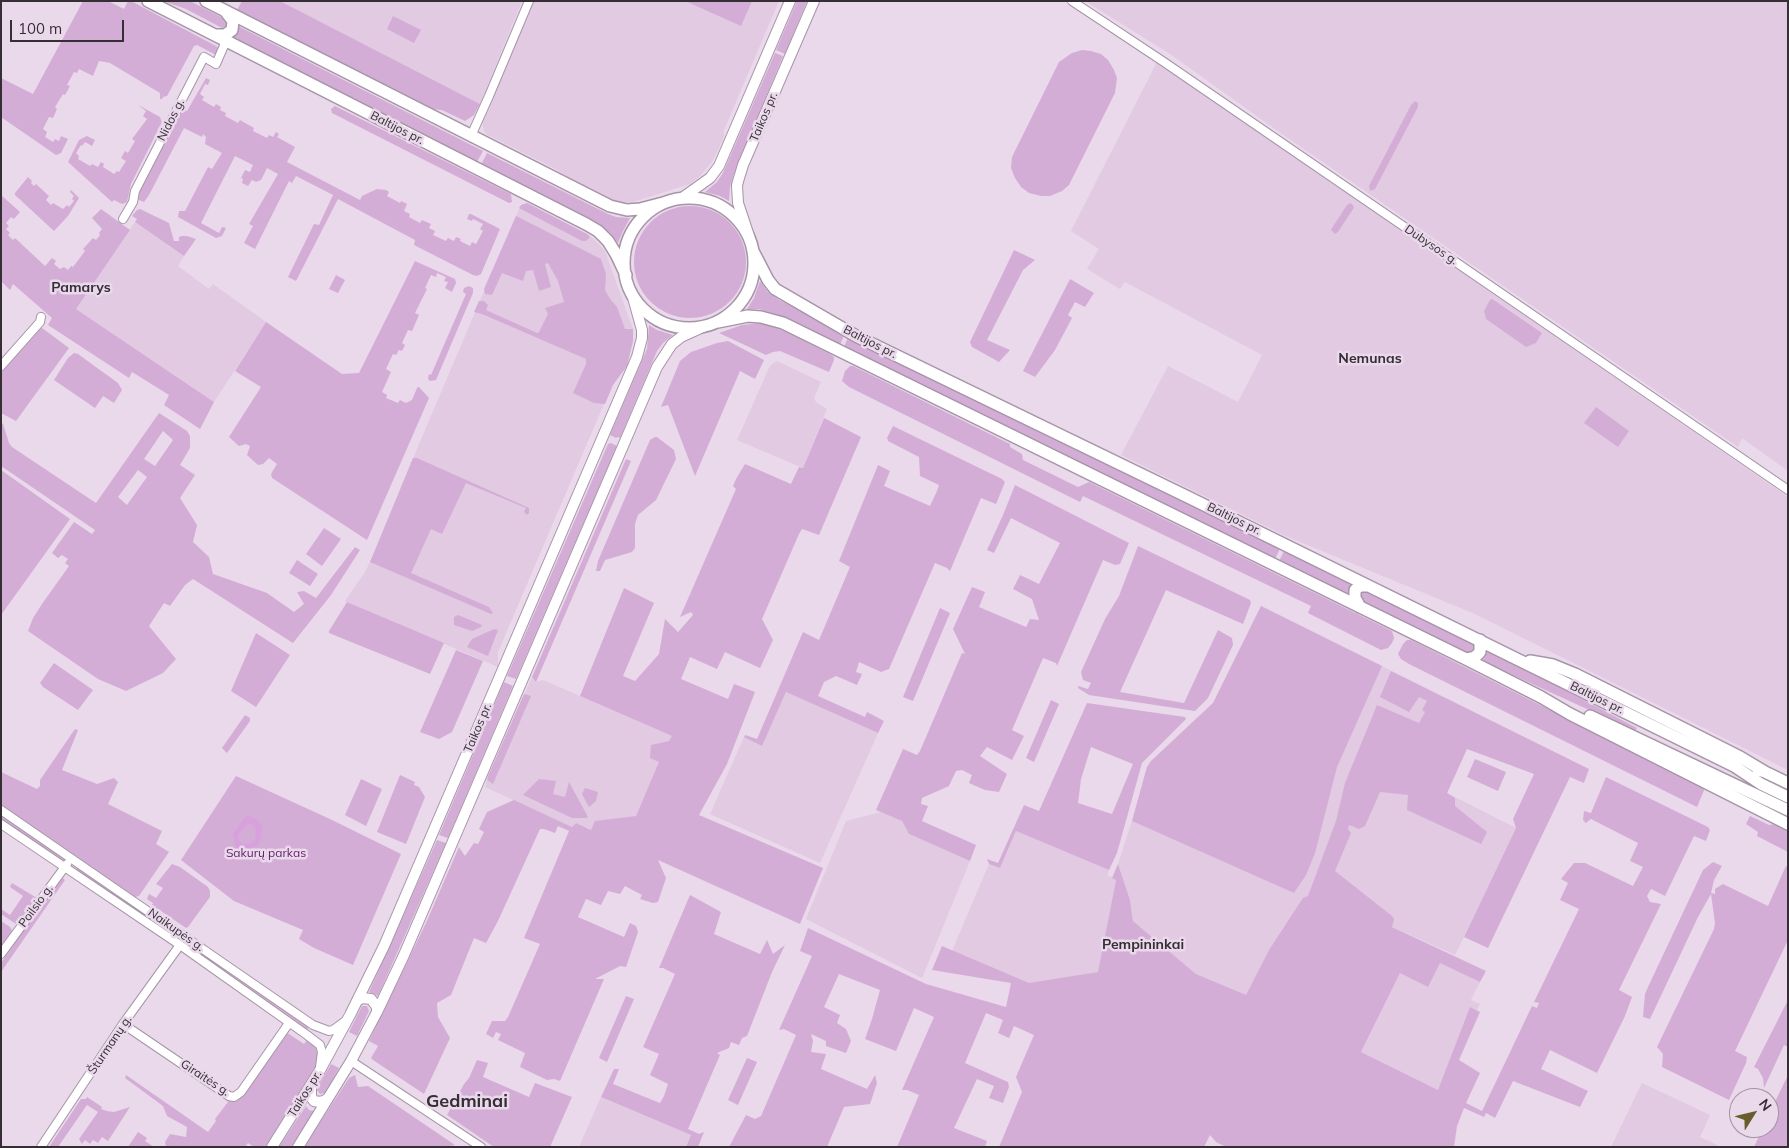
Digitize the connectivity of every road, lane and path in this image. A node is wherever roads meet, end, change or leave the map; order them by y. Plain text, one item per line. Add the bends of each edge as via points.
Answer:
1 (148, 1) edge
2 (206, 1) edge
3 (529, 1) edge
4 (790, 1) edge
5 (814, 1) edge
6 (1072, 1) edge
7 (225, 11) junction
8 (213, 34) junction
9 (226, 41) junction
10 (471, 136) junction
11 (682, 198) junction
12 (664, 203) junction
13 (124, 218) dead end
14 (749, 236) junction
15 (754, 251) junction
16 (626, 276) junction
17 (632, 294) junction
18 (41, 317) dead end
19 (718, 322) junction
20 (703, 327) junction
21 (1, 366) edge
22 (1788, 490) edge
23 (1368, 586) junction
24 (1360, 607) junction
25 (1480, 640) junction
26 (1466, 659) junction
27 (1517, 659) junction
28 (1541, 697) junction
29 (1734, 766) junction
30 (1765, 772) junction
31 (1788, 783) edge
32 (1788, 797) edge
33 (1, 810) edge
34 (1788, 810) edge
35 (1, 824) edge
36 (1788, 824) edge
37 (71, 858) junction
38 (64, 868) junction
39 (180, 945) junction
40 (1, 954) edge
41 (357, 1001) junction
42 (377, 1012) junction
43 (350, 1015) junction
44 (289, 1023) junction
45 (124, 1024) junction
46 (351, 1061) junction
47 (319, 1072) junction
48 (311, 1087) junction
49 (328, 1098) junction
50 (42, 1147) edge
51 (272, 1147) edge
52 (298, 1147) edge
53 (481, 1147) edge

1 - 8 highway, Baltijos pr.
2 - 7 highway
3 - 10 street
4 - 11 main road, Taikos pr. via 719,166 710,178
5 - 14 main road, Taikos pr. via 737,185 738,203
6 - 22 street, Dubysos g.
7 - 8 highway via 233,21 232,30 225,35
7 - 10 highway
8 - 9 highway, Baltijos pr.
9 - 13 street, Nidos g. via 216,64 204,57
9 - 16 highway, Baltijos pr. via 598,231 608,241
10 - 12 highway via 610,206 627,210
11 - 12 highway
11 - 14 highway via 714,203 740,222
12 - 16 highway via 643,218 632,233 626,250
14 - 15 highway
15 - 19 highway via 754,268 745,296 730,314
15 - 23 highway, Baltijos pr. via 776,289 856,336
16 - 17 highway
17 - 20 highway via 658,320 685,328
17 - 41 main road, Taikos pr. via 642,330 637,357 410,886
18 - 21 street
19 - 20 highway
19 - 24 highway, Baltijos pr. via 748,316 782,323
20 - 42 main road, Taikos pr. via 672,344 657,366
23 - 24 highway via 1355,590
23 - 25 highway, Baltijos pr.
24 - 26 highway, Baltijos pr.
25 - 26 highway via 1480,652 1476,657
25 - 27 highway, Baltijos pr.
26 - 28 highway, Baltijos pr.
27 - 29 highway, Baltijos pr.
27 - 30 highway via 1554,665 1576,674
28 - 34 highway via 1609,725
28 - 36 highway
29 - 30 highway
29 - 32 highway
30 - 31 highway
33 - 37 street, Naikupės g.
35 - 38 street, Naikupės g.
37 - 38 street, Poilsio g.
37 - 43 street, Naikupės g. via 313,1025 333,1030
38 - 39 street, Naikupės g.
38 - 40 street, Poilsio g.
39 - 44 street, Naikupės g.
39 - 45 street, Šturmanų g.
41 - 42 main road via 371,999
41 - 43 main road, Taikos pr.
42 - 46 main road, Taikos pr.
43 - 47 main road, Taikos pr.
44 - 45 street, Giraitės g. via 241,1092 234,1097
44 - 47 street, Naikupės g. via 320,1045
45 - 50 street, Šturmanų g.
46 - 49 main road, Taikos pr.
46 - 53 street
47 - 48 main road, Taikos pr.
48 - 49 main road via 314,1101
48 - 51 main road, Taikos pr.
49 - 52 main road, Taikos pr.

